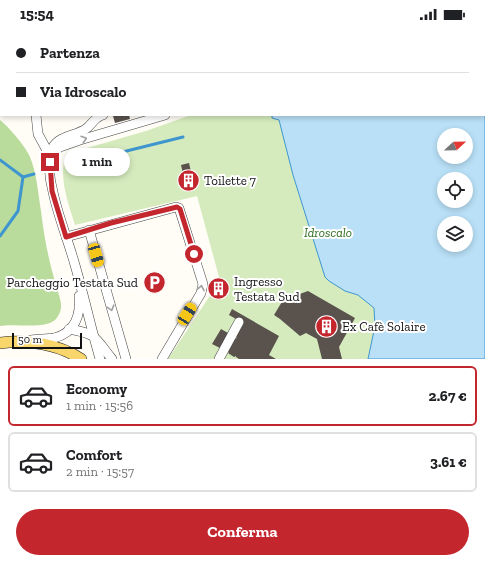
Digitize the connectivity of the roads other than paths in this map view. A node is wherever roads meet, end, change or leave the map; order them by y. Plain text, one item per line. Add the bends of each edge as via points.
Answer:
1 (99, 116) edge
2 (162, 116) edge
3 (36, 118) edge
4 (50, 156) junction
5 (89, 230) junction
6 (66, 237) junction
7 (75, 264) junction
8 (239, 322) dead end
9 (69, 329) junction
10 (94, 335) junction
11 (12, 342) junction
12 (0, 343) edge
13 (81, 359) edge
14 (100, 359) edge
15 (112, 359) edge
16 (126, 359) edge
17 (162, 359) edge
18 (218, 359) edge

1 - 4 street via 87,129 61,139 53,147
4 -> 2 street via 60,147
3 - 4 street via 38,134
4 - 6 street via 52,191
5 - 6 street
5 -> 16 street
17 -> 5 street via 203,284 179,208 169,208
6 - 7 street
7 - 9 street via 80,309 77,319
7 - 10 street
8 - 18 street
9 - 10 street
9 - 11 street via 54,338
10 - 14 street
10 - 15 street
11 - 12 main road
11 - 13 main road via 40,343 64,350

